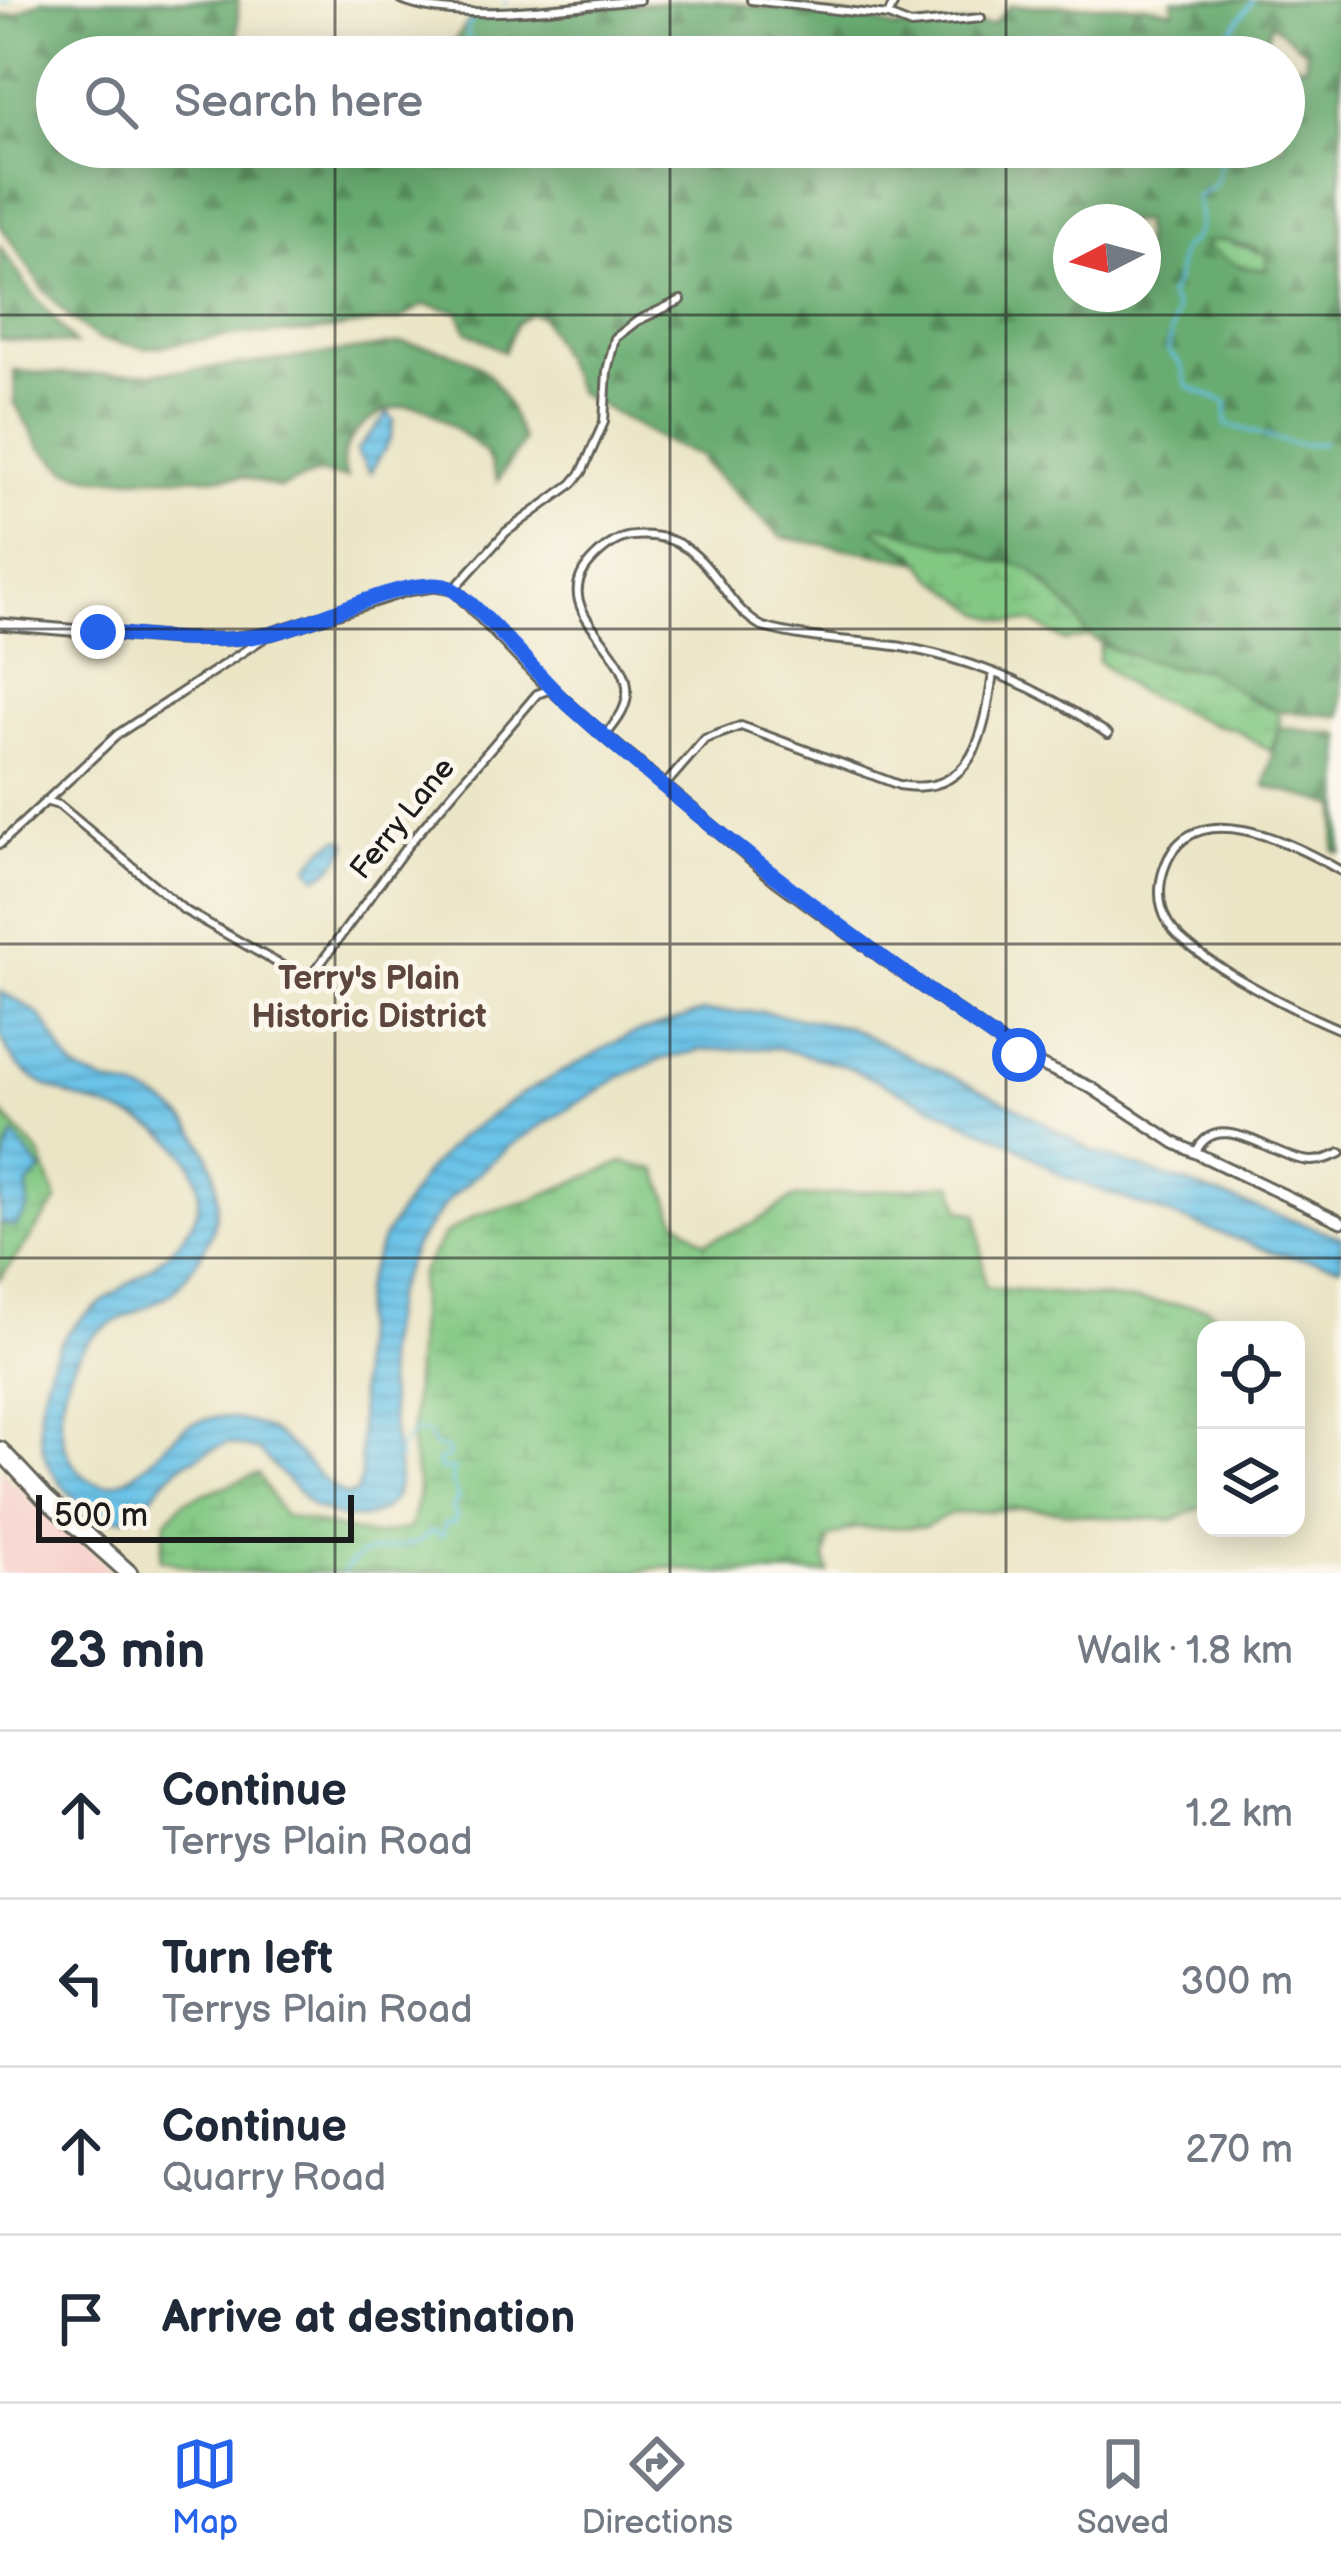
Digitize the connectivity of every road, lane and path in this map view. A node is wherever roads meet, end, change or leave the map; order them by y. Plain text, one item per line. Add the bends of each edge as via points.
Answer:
1 (400, 0) edge
2 (639, 0) edge
3 (751, 0) edge
4 (895, 0) edge
5 (888, 16) junction
6 (980, 18) dead end
7 (681, 300) dead end
8 (454, 589) junction
9 (0, 624) edge
10 (249, 641) junction
11 (993, 673) junction
12 (539, 678) junction
13 (551, 688) junction
14 (537, 694) junction
15 (1108, 734) dead end
16 (605, 736) junction
17 (665, 785) junction
18 (55, 792) junction
19 (45, 802) junction
20 (59, 805) junction
21 (0, 844) edge
22 (1341, 871) edge
23 (1341, 1030) edge
24 (1196, 1152) junction
25 (1341, 1153) edge
26 (1341, 1222) edge
27 (0, 1450) edge
28 (129, 1573) edge

1 - 2 street via 462,11
3 - 5 street
4 - 5 street
5 - 6 street via 911,26
7 - 8 street via 615,338 602,428 577,478 506,532
8 - 10 street via 407,590
8 - 12 street
9 - 10 street
10 - 18 street via 129,726
11 - 15 street
11 - 16 street via 916,650 763,628 696,556 666,540 629,536 592,560 579,588 585,617 619,660 627,687 623,712
11 - 17 street via 986,725 940,786 899,785 741,726 706,739
12 - 13 street
12 - 14 street
13 - 14 street, Ferry Lane
13 - 16 street
14 - 20 street, Ferry Lane via 420,829 311,976 184,910
16 - 17 street
17 - 24 street via 777,881 1019,1055 1090,1087
18 - 19 street
18 - 20 street
19 - 20 street
19 - 21 street
22 - 23 street via 1269,837 1219,827 1175,847 1159,892 1170,927 1188,943 1291,1010
24 - 25 street via 1221,1132 1300,1160
24 - 26 street
27 - 28 highway

